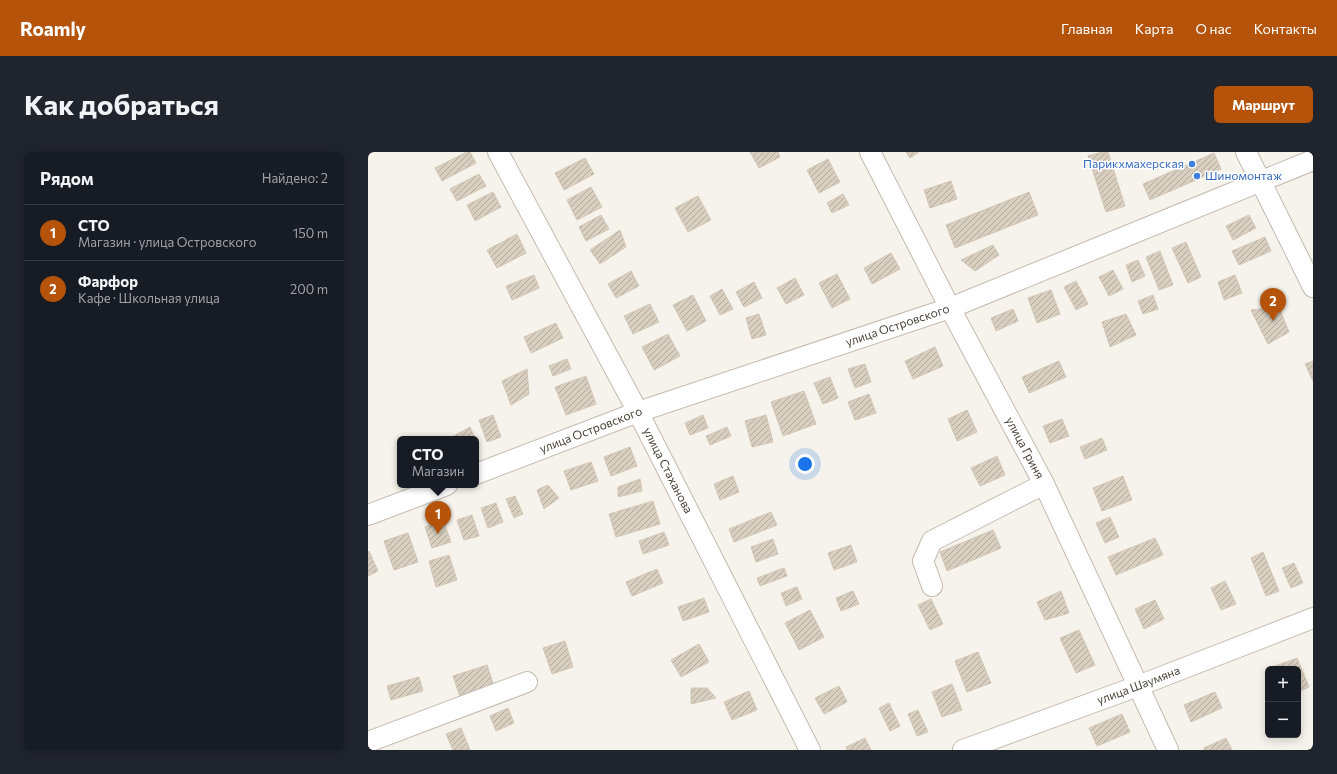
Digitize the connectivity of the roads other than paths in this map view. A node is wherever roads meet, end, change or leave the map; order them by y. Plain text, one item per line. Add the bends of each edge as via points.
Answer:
1 (498, 152) edge
2 (870, 152) edge
3 (1246, 152) edge
4 (1313, 160) edge
5 (1261, 182) junction
6 (1313, 287) edge
7 (950, 308) junction
8 (638, 412) junction
9 (479, 473) edge
10 (1044, 484) junction
11 (437, 488) edge
12 (370, 509) edge
13 (932, 586) dead end
14 (1313, 618) edge
15 (527, 682) dead end
16 (1138, 686) junction
17 (368, 742) edge
18 (810, 750) edge
19 (963, 750) edge
20 (1168, 750) edge

1 - 8 street, улица Стаханова
2 - 7 street, улица Гриня
3 - 5 street
4 - 5 street, улица Островского
5 - 6 street
5 - 7 street, улица Островского
7 - 8 street, улица Островского
7 - 10 street, улица Гриня
8 - 9 street, улица Островского
8 - 18 street, улица Стаханова
10 - 13 street via 932,541 923,561
10 - 16 street, улица Гриня
11 - 12 street
14 - 16 street, улица Шаумяна
15 - 17 street
16 - 19 street, улица Шаумяна
16 - 20 street, улица Гриня

